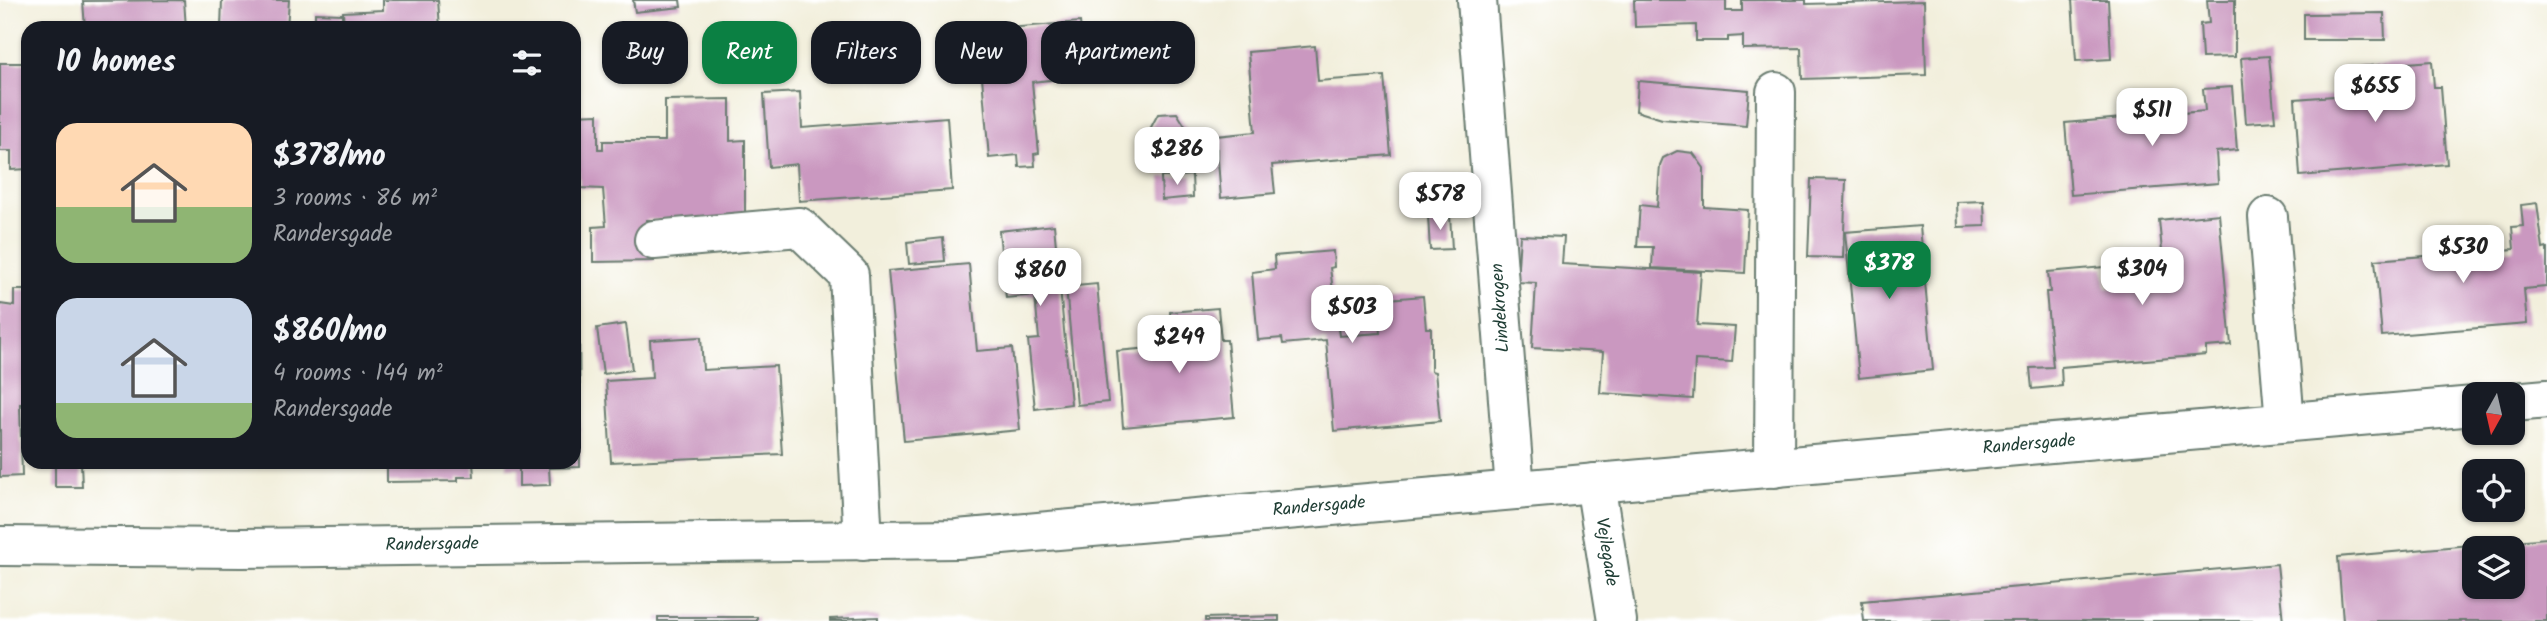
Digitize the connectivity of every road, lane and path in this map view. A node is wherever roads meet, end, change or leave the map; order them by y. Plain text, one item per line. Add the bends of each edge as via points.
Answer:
1 (1477, 0) edge
2 (1776, 92) dead end
3 (2267, 217) dead end
4 (654, 240) dead end
5 (2547, 399) edge
6 (2525, 401) edge
7 (2462, 407) edge
8 (2285, 422) junction
9 (1774, 468) junction
10 (1595, 483) junction
11 (1515, 490) junction
12 (863, 541) junction
13 (0, 546) edge
14 (1617, 621) edge

1 - 11 street, Lindekrogen
2 - 9 street
3 - 8 street
4 - 12 street via 799,227 849,275
5 - 6 street
7 - 8 street, Randersgade
8 - 9 street, Randersgade
9 - 10 street, Randersgade
10 - 11 street, Randersgade
10 - 14 street, Vejlegade
11 - 12 street, Randersgade via 957,539
12 - 13 street, Randersgade

